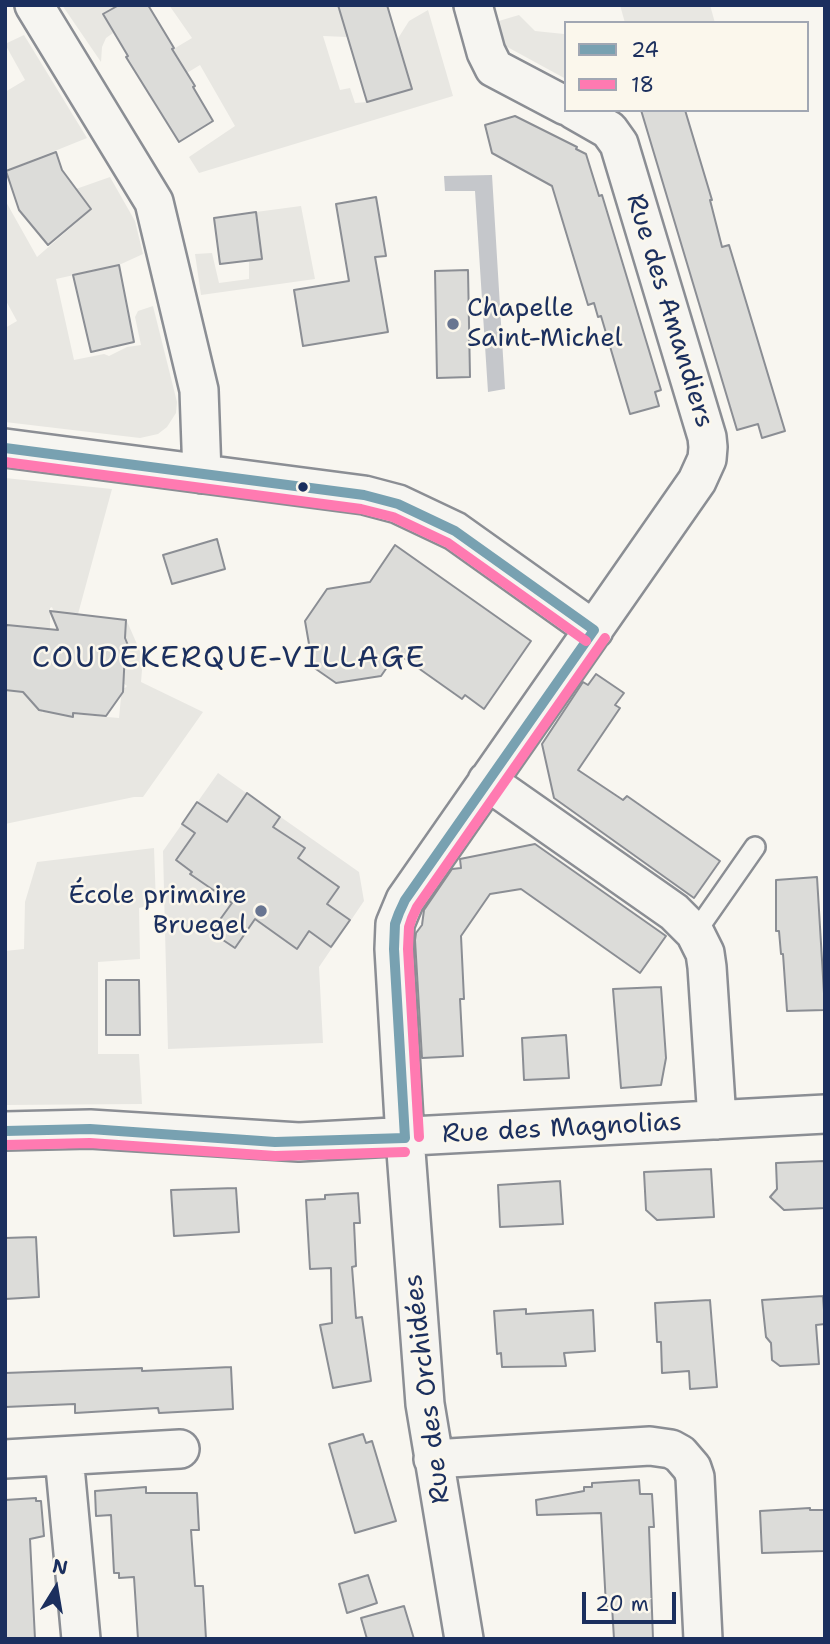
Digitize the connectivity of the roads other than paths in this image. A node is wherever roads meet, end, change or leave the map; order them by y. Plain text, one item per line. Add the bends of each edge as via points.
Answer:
1 (34, 5) edge
2 (472, 5) edge
3 (564, 105) edge
4 (578, 112) edge
5 (5, 448) edge
6 (202, 474) junction
7 (594, 630) junction
8 (487, 781) junction
9 (755, 847) dead end
10 (695, 933) junction
11 (825, 1114) edge
12 (717, 1120) junction
13 (5, 1131) edge
14 (405, 1138) junction
15 (180, 1450) dead end
16 (64, 1456) junction
17 (5, 1459) edge
18 (432, 1459) junction
19 (81, 1639) edge
20 (464, 1639) edge
21 (703, 1639) edge

1 - 6 street via 158,212 199,390
2 - 3 street via 494,68
4 - 7 street, Rue des Amandiers via 610,130 619,144 708,447 697,481
5 - 6 street
6 - 7 street via 364,495 419,512 455,531
7 - 8 street, Rue des Amandiers
8 - 10 street via 674,912
8 - 14 street, Rue des Orchidées via 405,900 395,924
9 - 10 lane
10 - 12 street via 707,967
11 - 12 street, Rue des Magnolias
12 - 14 street, Rue des Magnolias
13 - 14 street, Rue des Magnolias via 90,1129 275,1142
14 - 18 street, Rue des Orchidées
15 - 16 street
16 - 17 street
16 - 19 street
18 - 20 street, Rue des Orchidées
18 - 21 street via 650,1446 680,1454 695,1477

